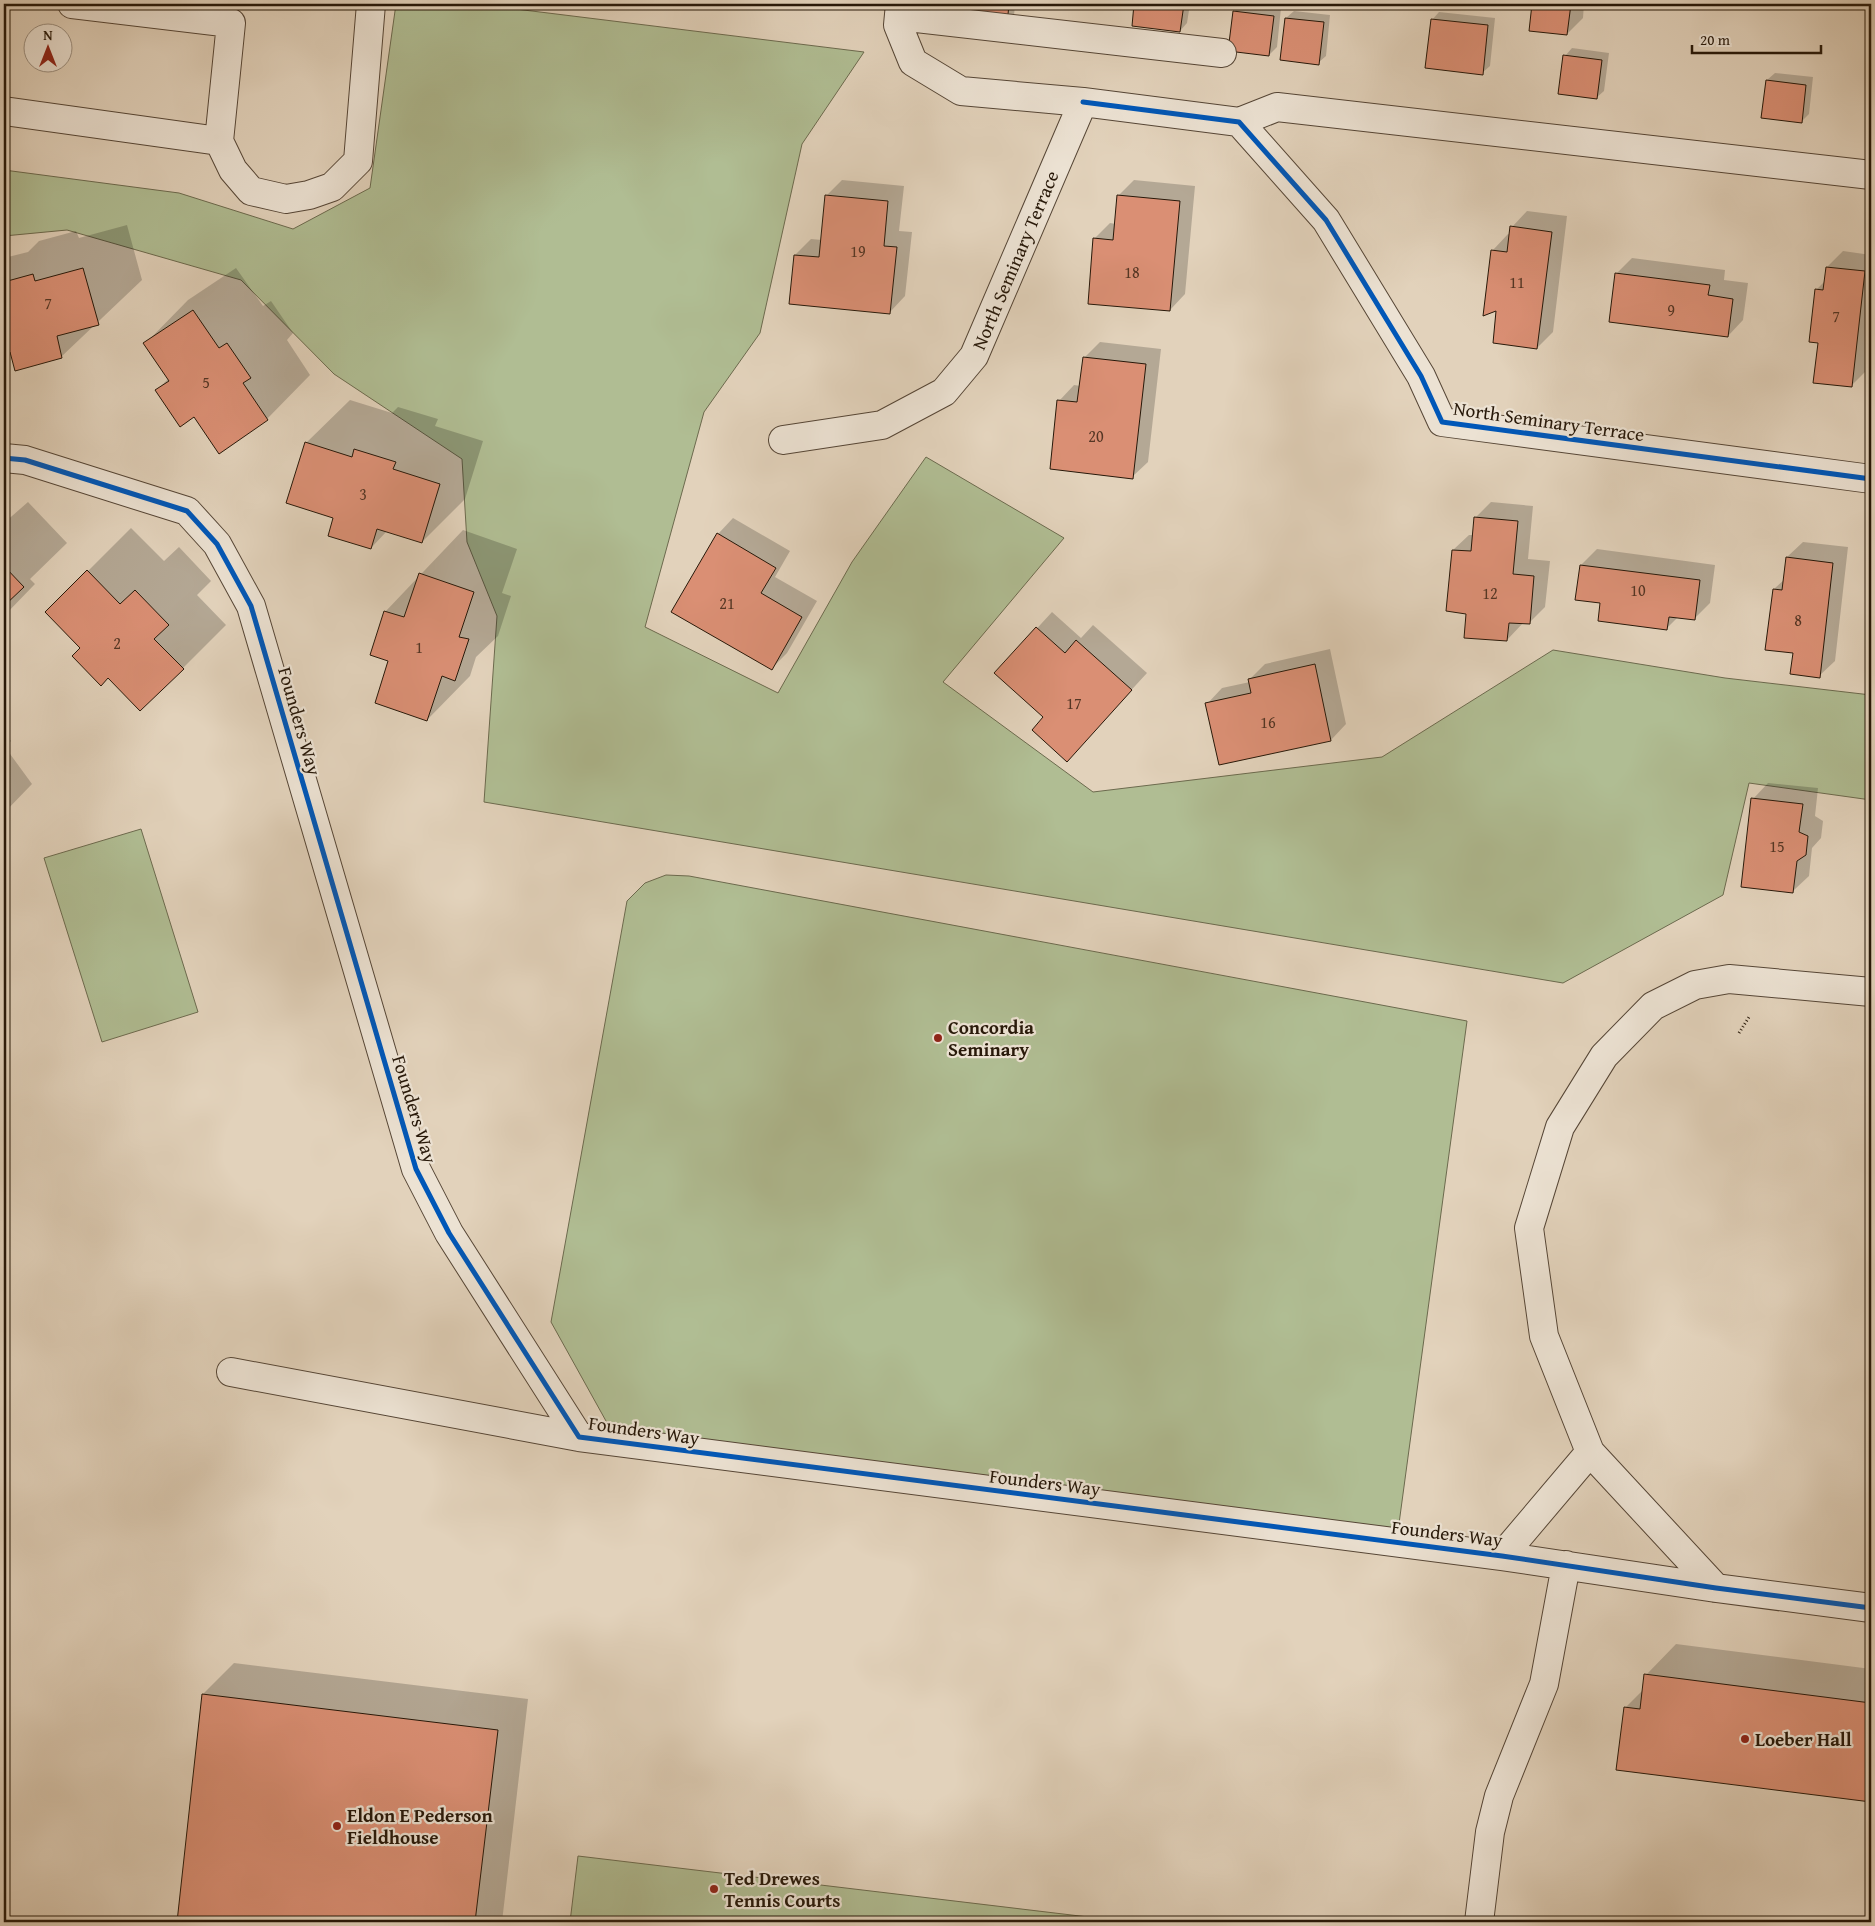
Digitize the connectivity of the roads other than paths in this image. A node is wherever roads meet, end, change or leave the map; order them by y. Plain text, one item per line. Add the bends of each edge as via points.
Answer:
1 (72, 4) edge
2 (371, 4) edge
3 (899, 15) edge
4 (1222, 53) dead end
5 (1082, 102) junction
6 (4, 111) edge
7 (1239, 122) junction
8 (219, 141) junction
9 (1871, 175) edge
10 (783, 440) dead end
11 (4, 458) edge
12 (1871, 479) edge
13 (1871, 992) edge
14 (231, 1372) dead end
15 (579, 1438) junction
16 (1590, 1452) junction
17 (1502, 1556) junction
18 (1566, 1565) junction
19 (1716, 1588) junction
20 (1871, 1608) edge
21 (1479, 1922) edge

1 - 8 street via 231,23
2 - 8 street via 358,161 332,187 309,196 286,199 251,190 233,170
3 - 4 street
3 - 5 street via 914,62 962,91
5 - 7 street
5 - 10 street, North Seminary Terrace via 974,356 944,392 882,425
6 - 8 street
7 - 9 street via 1277,107
7 - 12 street, North Seminary Terrace via 1326,220 1421,376 1442,422
11 - 15 street, Founders Way via 25,460 186,511 217,544 251,606 416,1169 449,1233
13 - 16 street via 1729,979 1695,985 1653,1006 1604,1056 1560,1127 1529,1228 1544,1336
14 - 15 street
15 - 17 street, Founders Way
16 - 17 street
16 - 19 street
17 - 18 street, Founders Way
18 - 19 street, Founders Way
18 - 21 street via 1544,1684 1499,1796 1490,1832
19 - 20 street, Founders Way

